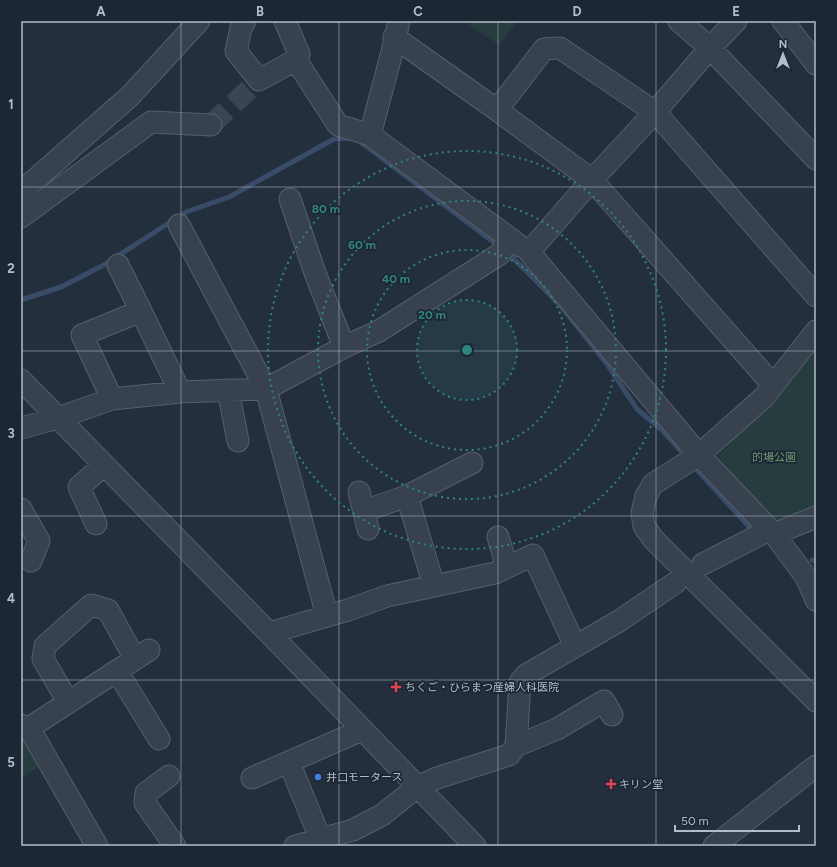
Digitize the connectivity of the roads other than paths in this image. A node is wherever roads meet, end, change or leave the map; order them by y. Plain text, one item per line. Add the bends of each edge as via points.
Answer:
1 (199, 21) edge
2 (245, 21) edge
3 (285, 21) edge
4 (679, 21) edge
5 (736, 21) edge
6 (783, 21) edge
7 (397, 29) edge
8 (710, 48) junction
9 (296, 60) junction
10 (816, 64) edge
11 (497, 110) junction
12 (655, 112) junction
13 (211, 125) dead end
14 (370, 134) junction
15 (815, 157) edge
16 (592, 180) junction
17 (21, 192) edge
18 (290, 199) dead end
19 (21, 217) edge
20 (179, 225) dead end
21 (509, 238) junction
22 (529, 252) junction
23 (118, 265) dead end
24 (816, 296) edge
25 (141, 312) junction
26 (816, 331) edge
27 (344, 347) junction
28 (21, 380) edge
29 (773, 385) junction
30 (266, 388) junction
31 (228, 390) junction
32 (180, 392) junction
33 (112, 399) junction
34 (58, 418) junction
35 (21, 428) edge
36 (238, 441) dead end
37 (699, 455) junction
38 (472, 463) dead end
39 (104, 465) junction
40 (408, 496) junction
41 (25, 503) edge
42 (363, 511) dead end
43 (816, 517) edge
44 (96, 524) dead end
45 (771, 532) junction
46 (498, 537) dead end
47 (31, 561) dead end
48 (703, 564) dead end
49 (508, 567) junction
50 (675, 583) dead end
51 (434, 586) junction
52 (816, 600) edge
53 (327, 616) junction
54 (268, 633) junction
55 (575, 646) junction
56 (117, 671) junction
57 (816, 701) edge
58 (68, 702) junction
59 (612, 715) dead end
60 (23, 726) edge
61 (362, 730) junction
62 (159, 739) dead end
63 (516, 746) junction
64 (289, 762) junction
65 (816, 766) edge
66 (169, 776) dead end
67 (252, 778) dead end
68 (417, 787) junction
69 (320, 838) junction
70 (97, 846) edge
71 (175, 846) edge
72 (295, 846) edge
73 (475, 846) edge
74 (714, 846) edge

1 - 17 street via 130,96
2 - 9 street via 236,51 259,80
3 - 9 street via 299,54
4 - 8 street
5 - 8 street
6 - 10 street
7 - 11 street
7 - 14 street
8 - 12 street
8 - 15 street
9 - 14 street via 338,125
11 - 12 street via 544,50 560,48
11 - 16 street
12 - 16 street
12 - 24 street
13 - 19 street via 151,122
14 - 21 street
16 - 22 street
16 - 29 street
18 - 27 street
20 - 30 street
21 - 22 street
21 - 27 street via 500,254 379,331
22 - 37 street
23 - 25 street
25 - 32 street
25 - 33 street via 82,335
26 - 29 street
27 - 30 street
28 - 34 street
29 - 37 street via 764,397
30 - 31 street
30 - 53 street
31 - 32 street
31 - 36 street
32 - 33 street
33 - 34 street
34 - 35 street
34 - 39 street
37 - 45 street
37 - 57 street via 653,484 646,496 642,513 644,526 654,540
38 - 40 street
39 - 44 street via 79,487
39 - 54 street
40 - 42 street
40 - 51 street
41 - 47 street via 39,542
43 - 45 street
45 - 48 street
45 - 52 street via 806,577
46 - 49 street
49 - 51 street via 495,573
49 - 55 street via 533,555
50 - 55 street via 619,621
51 - 53 street via 386,596
53 - 54 street
54 - 61 street
55 - 63 street via 526,675 520,682
56 - 58 street
56 - 58 street via 142,654 108,610 91,605 45,646 42,658
56 - 62 street
58 - 60 street
59 - 63 street via 604,701 557,729
60 - 70 street
61 - 64 street
61 - 68 street
63 - 68 street via 509,755
64 - 67 street
64 - 69 street
65 - 74 street
66 - 71 street via 146,793 145,803
68 - 69 street via 382,815 353,830
68 - 73 street
69 - 72 street

